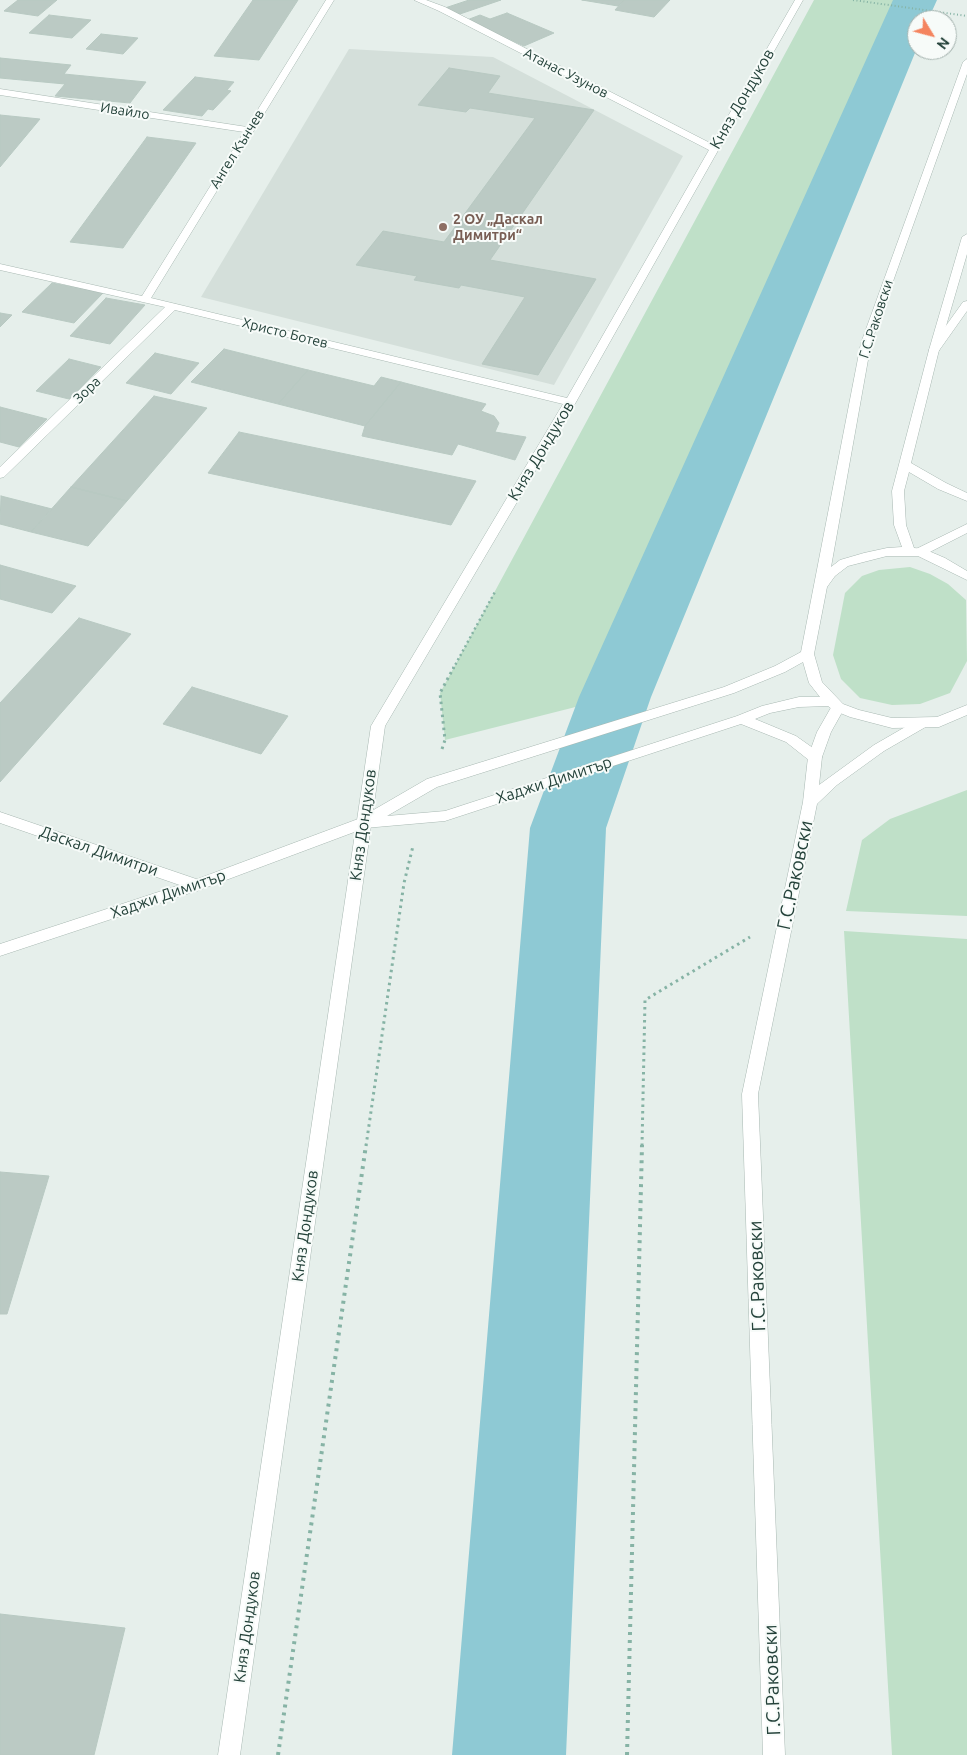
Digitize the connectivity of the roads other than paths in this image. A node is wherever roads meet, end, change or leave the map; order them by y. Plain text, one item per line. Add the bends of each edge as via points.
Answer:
1 (330, 0) edge
2 (418, 0) edge
3 (799, 0) edge
4 (967, 62) edge
5 (0, 92) edge
6 (250, 130) junction
7 (713, 148) junction
8 (967, 237) edge
9 (0, 267) edge
10 (145, 299) junction
11 (967, 304) edge
12 (173, 306) junction
13 (934, 350) junction
14 (570, 402) junction
15 (904, 464) junction
16 (0, 474) edge
17 (967, 497) edge
18 (967, 528) edge
19 (915, 551) junction
20 (967, 576) edge
21 (821, 586) junction
22 (807, 654) junction
23 (834, 704) junction
24 (967, 710) edge
25 (742, 719) junction
26 (924, 722) junction
27 (815, 757) junction
28 (810, 802) junction
29 (0, 817) edge
30 (363, 823) junction
31 (197, 885) junction
32 (0, 950) edge
33 (229, 1755) edge
34 (774, 1755) edge

1 - 6 street, Ангел Кънчев
2 - 7 street, Атанас Узунов via 442,9
3 - 7 street, Княз Дондуков
4 - 21 street, Г.С.Раковски via 866,343
5 - 6 street, Ивайло
6 - 10 street, Ангел Кънчев
7 - 14 street, Княз Дондуков
8 - 13 street
9 - 10 street, Христо Ботев
10 - 12 street, Христо Ботев
11 - 13 street
12 - 14 street, Христо Ботев
12 - 16 street, Зора
13 - 15 street
14 - 30 street, Княз Дондуков via 378,726
15 - 17 street
15 - 19 street via 898,491 900,525
18 - 19 street
19 - 20 street
19 - 21 street via 887,552 855,559 831,573
21 - 22 street, Г.С.Раковски
22 - 23 street via 816,683
22 - 30 street, Хаджи Димитър via 730,690 432,783
23 - 25 street, Хаджи Димитър via 799,702 767,708
23 - 26 street, Хаджи Димитър via 892,724
23 - 27 street, Г.С.Раковски
24 - 26 street via 939,722
25 - 27 street via 791,739
25 - 30 street, Хаджи Димитър via 445,816
26 - 28 street via 878,748
27 - 28 street, Г.С.Раковски
28 - 34 street, Г.С.Раковски via 750,1094
29 - 31 street, Даскал Димитри
30 - 31 street, Хаджи Димитър
30 - 33 street, Княз Дондуков
31 - 32 street, Хаджи Димитър

